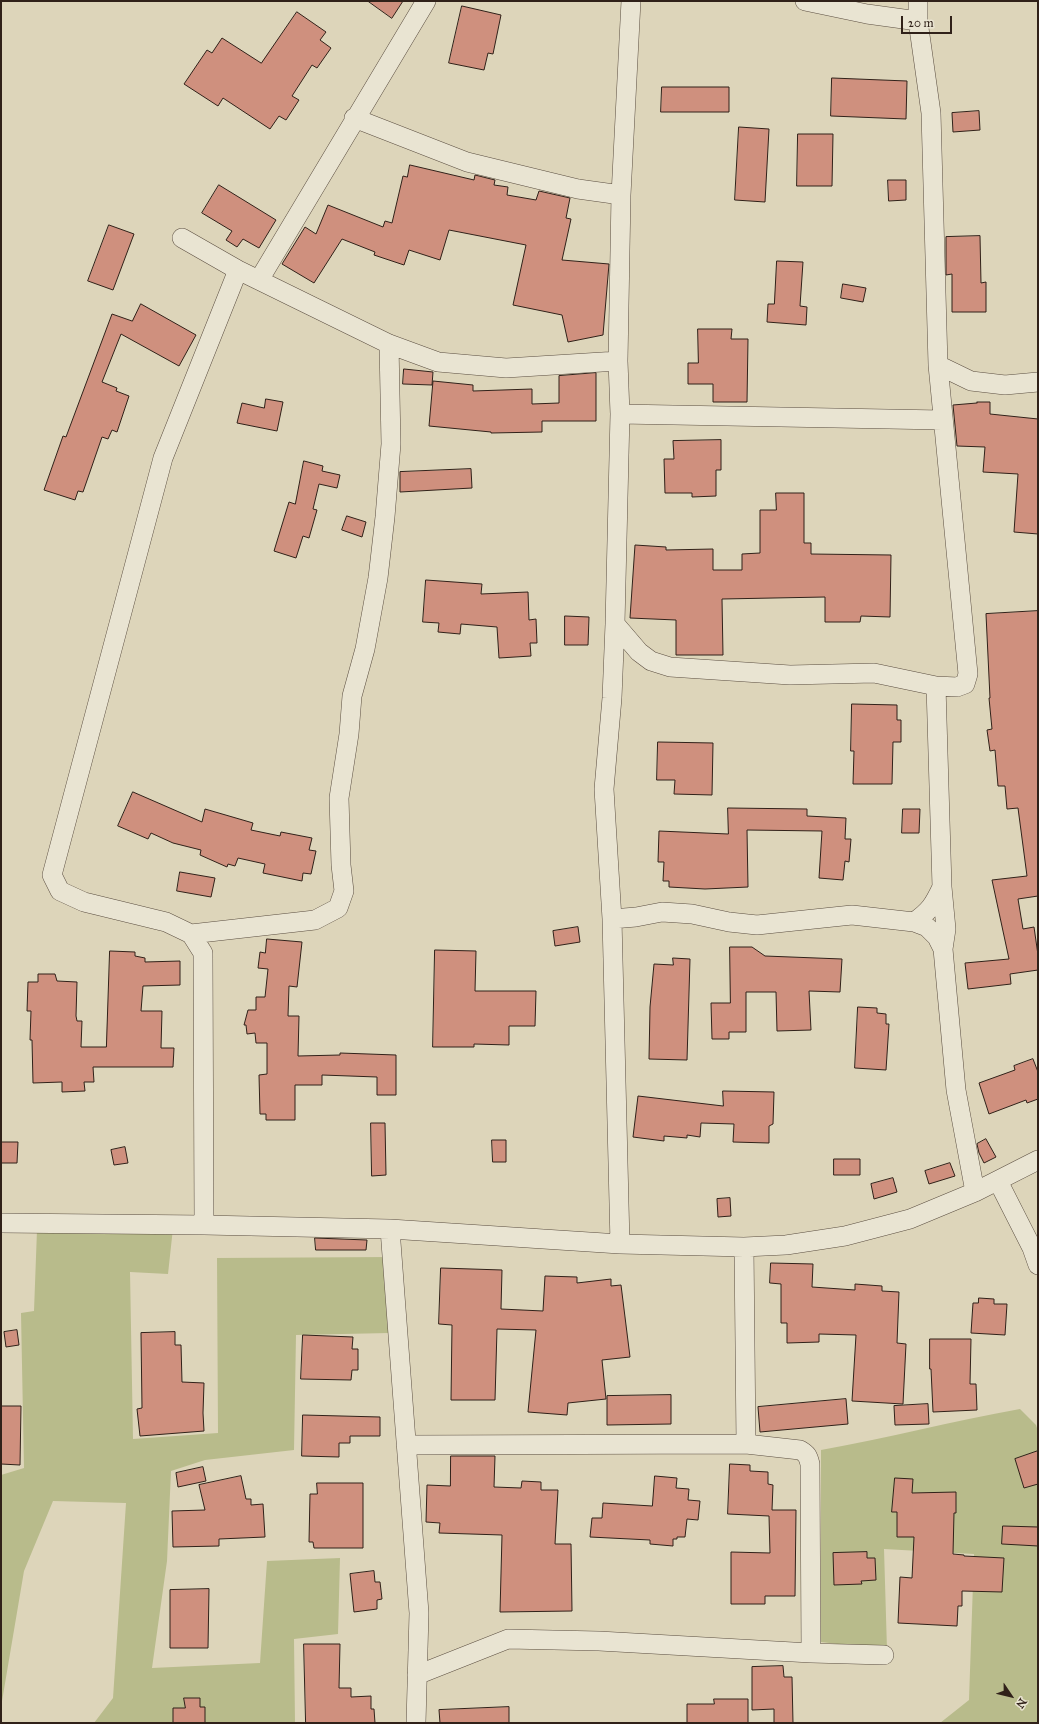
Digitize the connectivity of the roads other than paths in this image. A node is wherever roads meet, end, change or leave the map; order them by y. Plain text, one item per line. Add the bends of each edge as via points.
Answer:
1 (426, 1) edge
2 (631, 1) edge
3 (805, 1) edge
4 (918, 1) edge
5 (918, 21) junction
6 (354, 118) junction
7 (621, 195) junction
8 (182, 238) dead end
9 (238, 270) junction
10 (259, 280) junction
11 (389, 344) junction
12 (618, 361) junction
13 (938, 365) junction
14 (1038, 382) edge
15 (620, 414) junction
16 (942, 420) junction
17 (615, 624) junction
18 (936, 686) junction
19 (942, 887) junction
20 (612, 919) junction
21 (914, 922) junction
22 (191, 934) junction
23 (943, 949) junction
24 (1038, 1160) edge
25 (998, 1181) junction
26 (975, 1192) junction
27 (1, 1223) edge
28 (204, 1225) junction
29 (390, 1229) junction
30 (620, 1244) junction
31 (744, 1248) junction
32 (1038, 1265) edge
33 (746, 1444) junction
34 (406, 1445) junction
35 (811, 1653) junction
36 (884, 1655) dead end
37 (417, 1675) junction
38 (416, 1723) edge

1 - 6 street
2 - 7 street
3 - 5 street via 866,14
4 - 5 street
5 - 13 street via 931,113
6 - 7 street via 467,162 578,189
6 - 10 street
7 - 12 street
8 - 9 street
9 - 10 street
9 - 22 street via 163,458 52,875 60,891 84,902 166,922
10 - 11 street
11 - 12 street via 438,362 506,368
11 - 22 street via 391,444 385,516 366,649 352,696 339,798 344,891 338,908 316,920
12 - 15 street
13 - 14 street via 971,381 1005,385
13 - 16 street
15 - 16 street
15 - 17 street
16 - 18 street via 968,674 965,684 957,687
17 - 18 street via 651,661 670,667 790,675 874,673
17 - 20 street via 604,789
18 - 19 street
19 - 21 street via 933,906
19 - 23 street via 946,929
20 - 21 street via 662,912 692,914 756,925 852,915
20 - 30 street
21 - 23 street via 927,927 937,937
22 - 28 street via 203,952
23 - 26 street via 956,1090
24 - 25 street
25 - 26 street
25 - 32 street
26 - 31 street via 910,1219 845,1236
27 - 28 street
28 - 29 street
29 - 30 street
29 - 34 street
30 - 31 street
31 - 33 street
33 - 34 street
33 - 35 street via 800,1450 808,1456
34 - 37 street via 419,1613
35 - 36 street
35 - 37 street via 599,1641 508,1639
37 - 38 street

